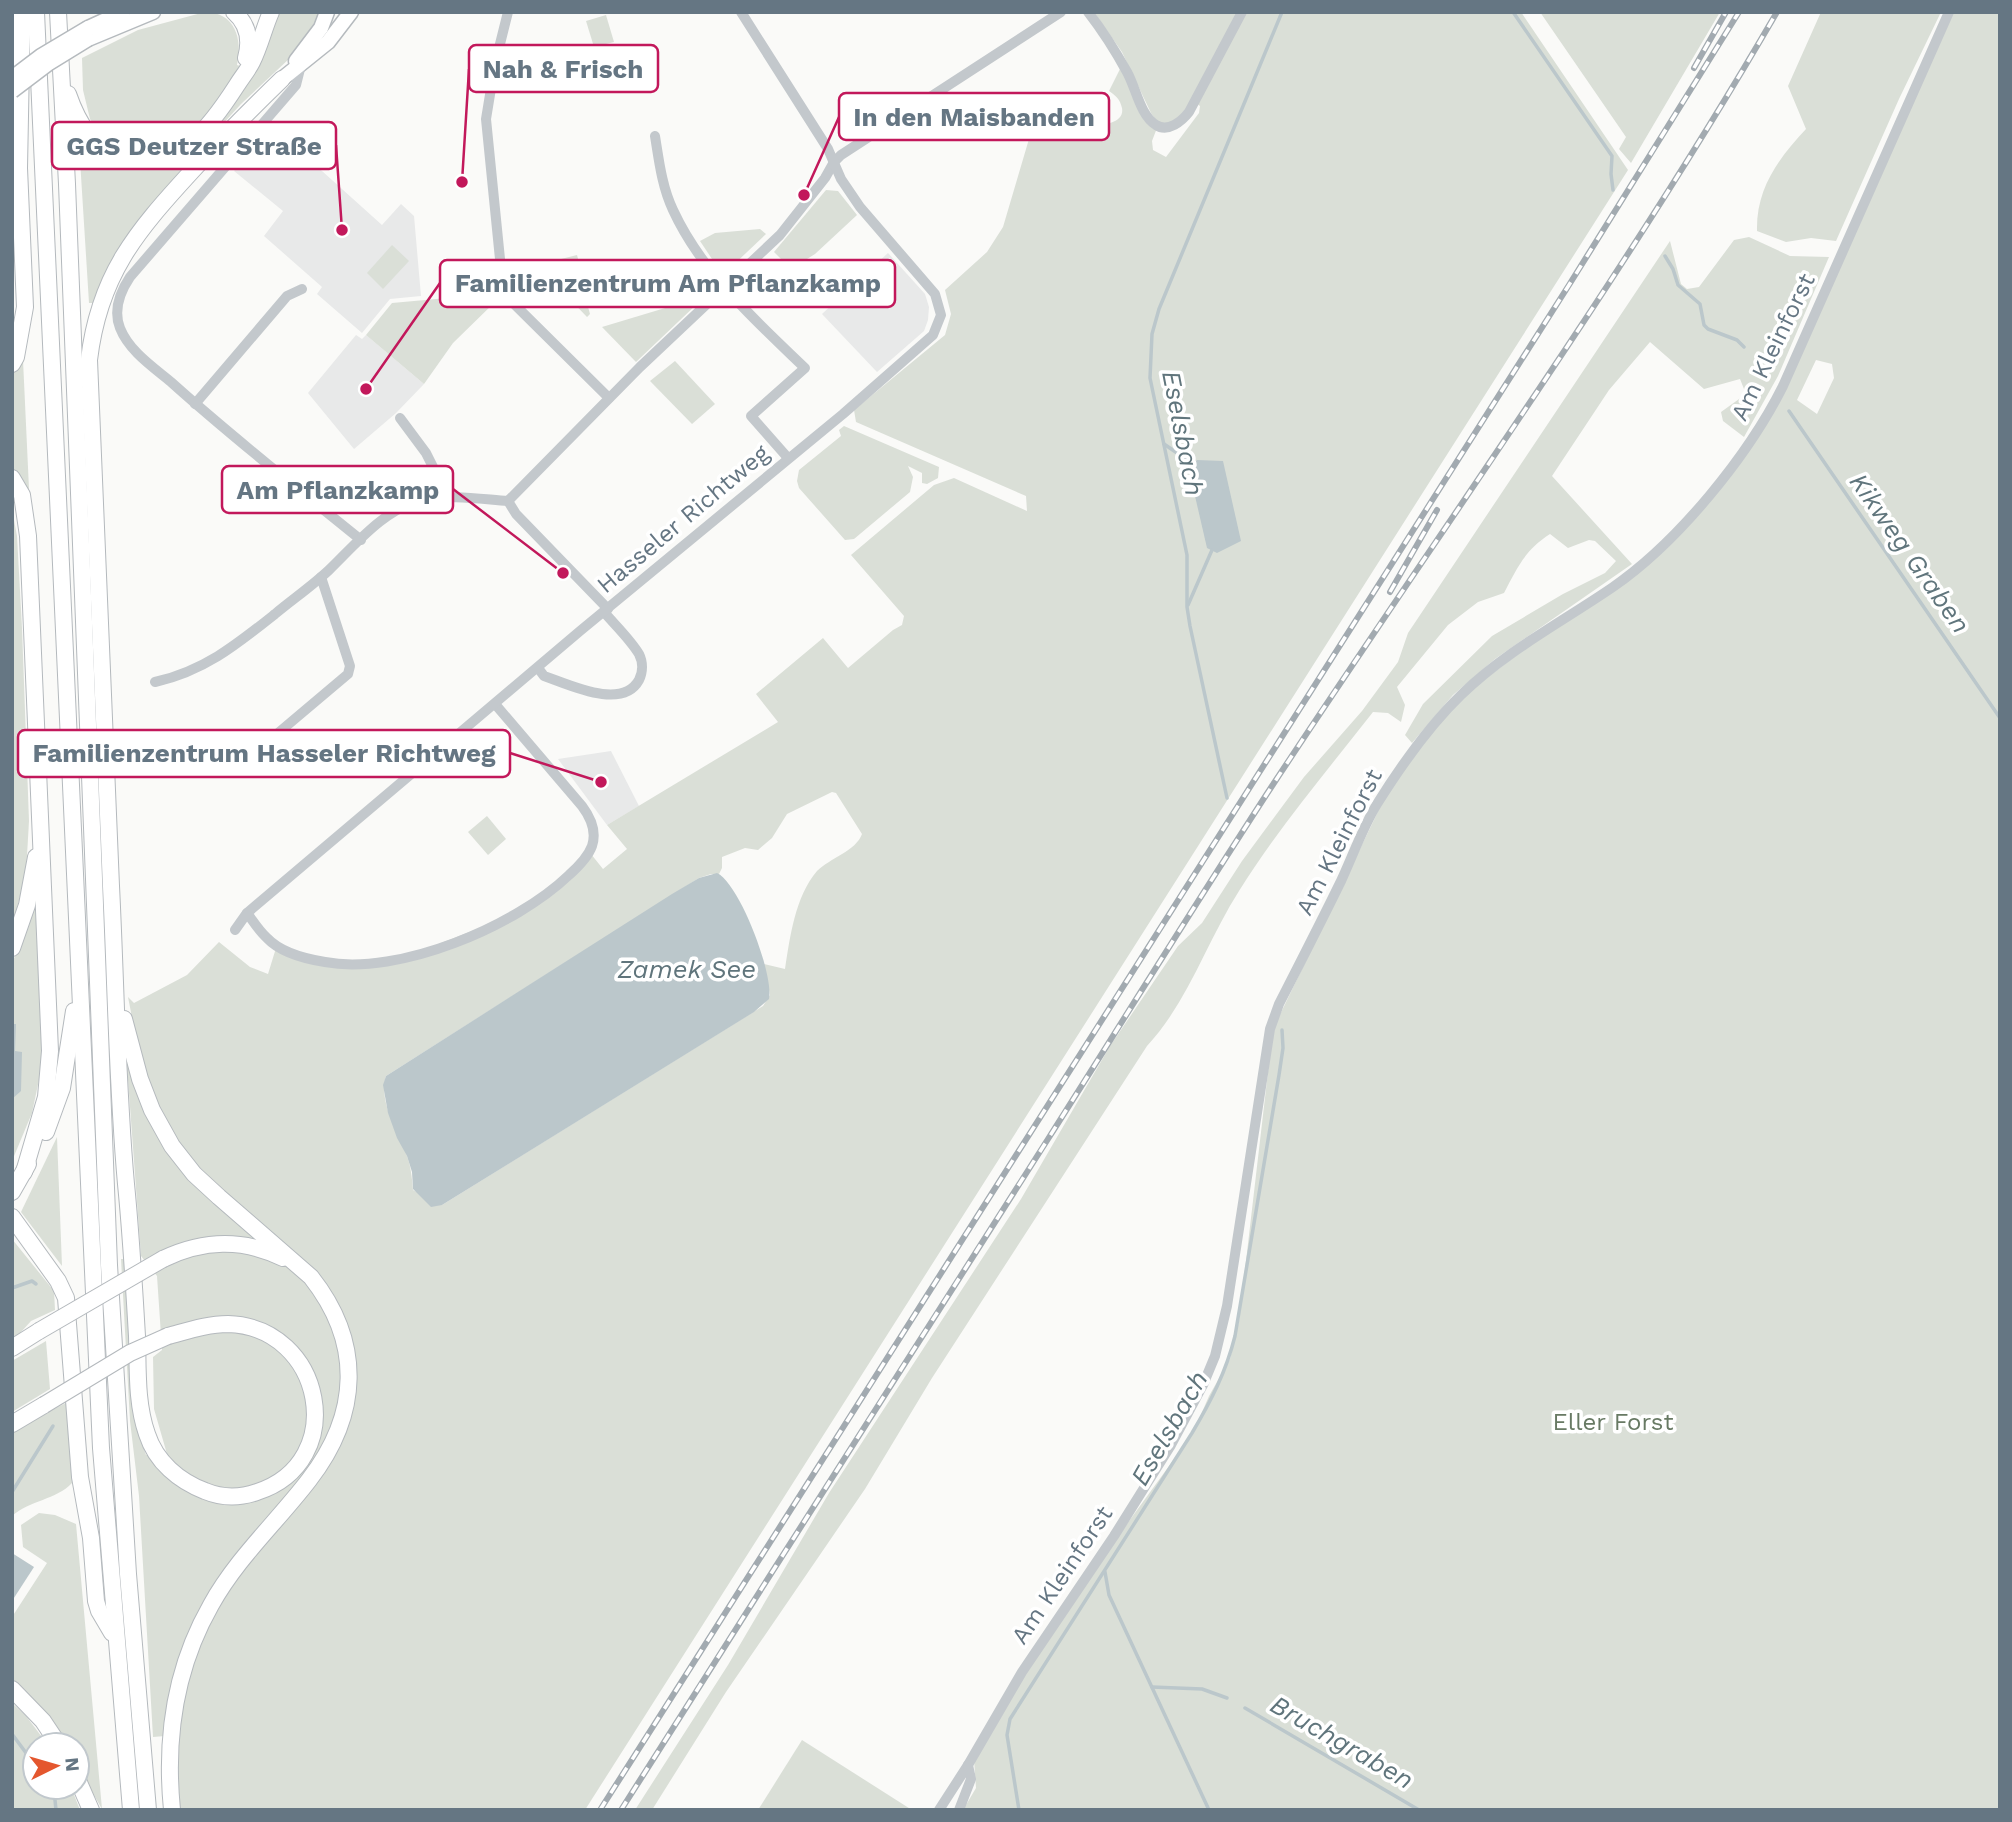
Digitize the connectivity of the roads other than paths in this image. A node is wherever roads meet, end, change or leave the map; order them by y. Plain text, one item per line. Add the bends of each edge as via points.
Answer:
1 (22, 12) edge
2 (36, 12) edge
3 (58, 12) edge
4 (122, 12) edge
5 (153, 12) edge
6 (234, 12) edge
7 (271, 12) edge
8 (327, 12) edge
9 (351, 12) edge
10 (508, 12) edge
11 (741, 12) edge
12 (1061, 12) edge
13 (1088, 12) edge
14 (1242, 12) edge
15 (1949, 12) edge
16 (88, 34) junction
17 (302, 57) junction
18 (62, 74) junction
19 (12, 78) edge
20 (289, 82) junction
21 (238, 83) junction
22 (12, 91) edge
23 (655, 136) dead end
24 (834, 162) junction
25 (723, 287) junction
26 (302, 289) dead end
27 (70, 309) junction
28 (89, 360) junction
29 (12, 364) edge
30 (609, 398) junction
31 (195, 404) junction
32 (400, 418) dead end
33 (788, 458) junction
34 (12, 478) edge
35 (448, 498) junction
36 (508, 501) junction
37 (361, 540) junction
38 (321, 577) junction
39 (606, 611) junction
40 (538, 668) junction
41 (155, 682) dead end
42 (495, 704) junction
43 (271, 738) dead end
44 (41, 813) junction
45 (247, 913) junction
46 (235, 930) dead end
47 (12, 948) edge
48 (116, 982) junction
49 (79, 988) junction
50 (24, 1172) junction
51 (12, 1192) edge
52 (12, 1217) edge
53 (294, 1264) junction
54 (12, 1348) edge
55 (12, 1424) edge
56 (116, 1639) junction
57 (12, 1689) edge
58 (50, 1731) edge
59 (968, 1765) junction
60 (131, 1810) edge
61 (148, 1810) edge
62 (172, 1810) edge
63 (939, 1810) edge
64 (959, 1810) edge

1 - 29 highway via 19,167 25,307
2 - 49 highway
3 - 18 highway
4 - 16 main road
5 - 16 main road
6 - 21 highway via 244,23 249,44
7 - 21 highway via 252,62
8 - 17 main road
9 - 17 main road via 338,32
10 - 30 street via 486,119 503,289
11 - 24 street
12 - 24 street
13 - 14 street via 1126,70 1147,116 1164,127 1176,125 1189,113
15 - 59 street, Am Kleinforst via 1783,386 1738,457 1686,525 1615,585 1519,648 1463,693 1408,756 1376,805 1270,1029 1227,1306 1203,1385 1171,1445 1022,1672
16 - 19 main road, bridge via 41,55
16 - 22 main road, bridge
17 - 20 main road
18 - 21 highway via 76,117 90,136 118,157 139,162 176,153 194,141
18 - 27 highway
20 - 28 highway via 232,126 138,232 101,300
20 - 31 street via 130,277 119,298 120,328 136,351
23 - 25 street via 660,173 672,209
24 - 25 street via 780,235
24 - 33 street, Hasseler Richtweg via 860,207 935,293 941,307 940,323 915,352
25 - 30 street
25 - 33 street, Hasseler Richtweg via 805,368 751,416
26 - 31 street via 287,296
27 - 28 highway
27 - 61 highway via 109,1265 122,1506
28 - 48 highway
30 - 36 street
31 - 37 street
32 - 35 street via 426,453
33 - 39 street, Hasseler Richtweg
34 - 44 highway via 22,495 27,525
35 - 36 street
35 - 37 street via 421,500 400,508
36 - 39 street
37 - 38 street
38 - 41 street via 226,653 180,676
38 - 43 street via 350,666 348,674
39 - 40 street, Hasseler Richtweg
39 - 40 street, Hasseler Richtweg via 641,658 641,674 634,686 618,694 600,694 544,676
40 - 42 street, Hasseler Richtweg
42 - 45 street, Hasseler Richtweg
42 - 45 street via 593,825 591,849 556,887 532,906 478,932 415,955 376,963 327,963 302,957 268,940
44 - 47 highway via 27,905
44 - 50 highway via 49,1074
45 - 46 street, Hasseler Richtweg
48 - 53 highway via 140,1079 173,1146 194,1174
48 - 55 highway, bridge via 121,1127 133,1261 140,1403 147,1437 175,1475 212,1494 236,1497 283,1479 311,1440 316,1414 303,1366 272,1336 252,1327 226,1324 168,1336 130,1353
49 - 50 highway via 56,1108
49 - 56 highway via 101,1448
50 - 51 highway
52 - 56 highway via 58,1281 69,1310 80,1476 96,1601
53 - 54 highway, bridge via 245,1244 223,1242 181,1250
53 - 62 highway via 311,1277 338,1320 350,1379 345,1413 309,1480 227,1578 193,1643 172,1717
56 - 60 highway
57 - 58 highway
59 - 63 street, Am Kleinforst
59 - 64 street, Am Kleinforst via 971,1779

